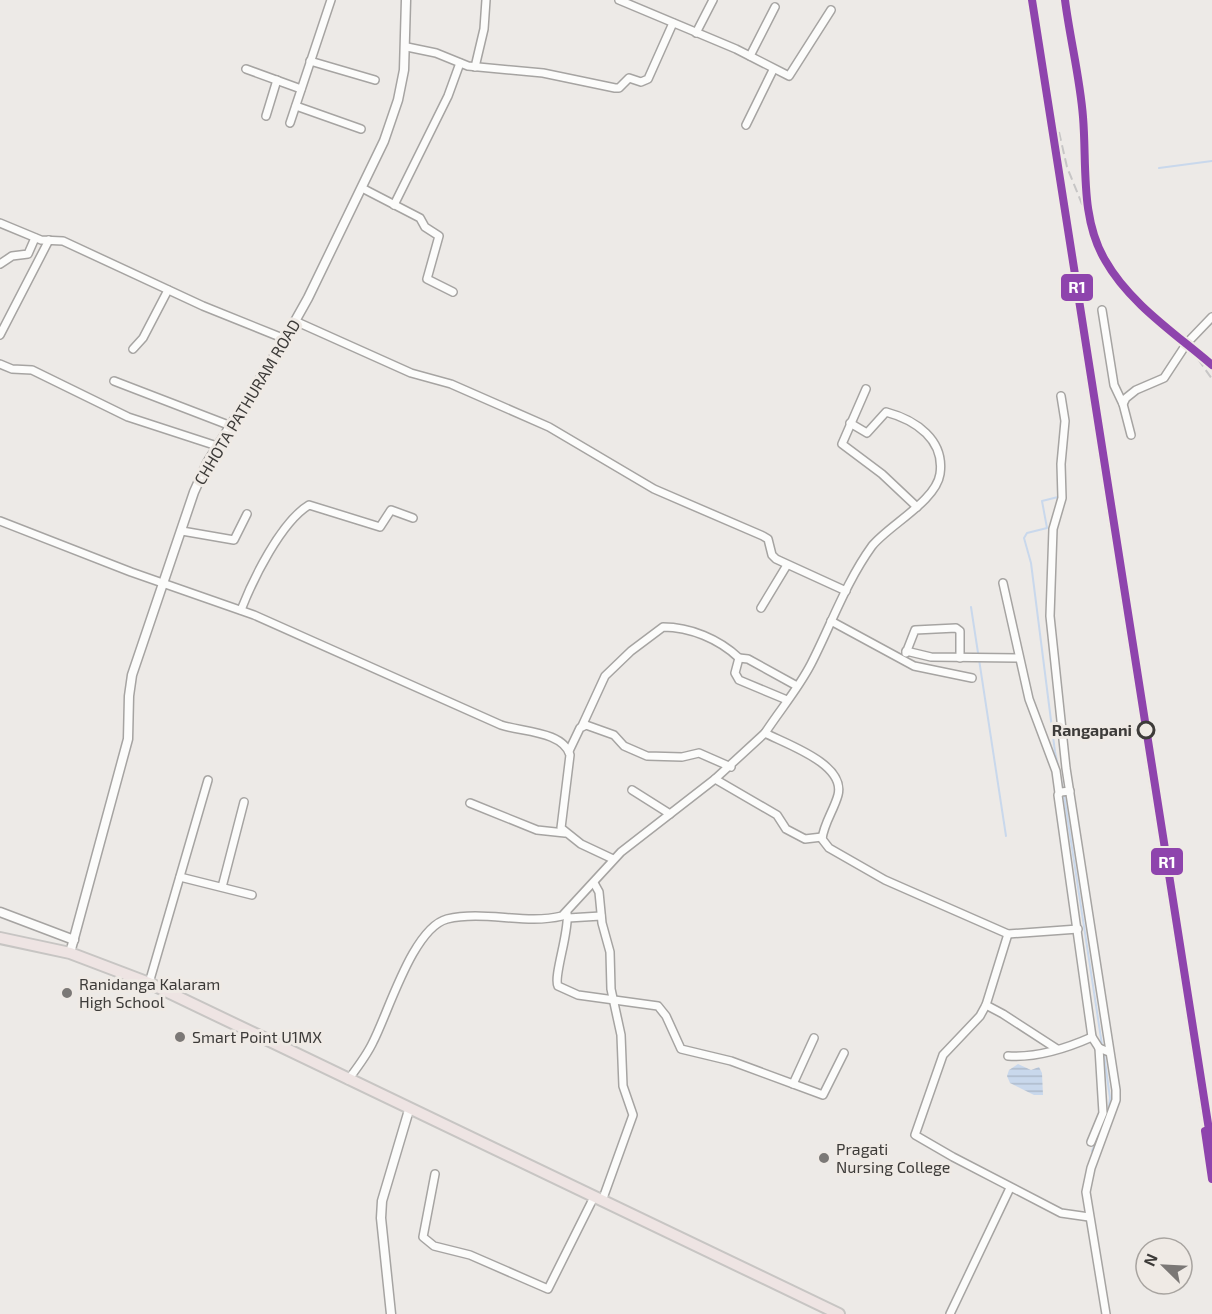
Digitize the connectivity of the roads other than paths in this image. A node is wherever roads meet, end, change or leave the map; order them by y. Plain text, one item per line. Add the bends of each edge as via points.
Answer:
1 (331, 0) edge
2 (406, 0) edge
3 (486, 0) edge
4 (619, 0) edge
5 (713, 0) edge
6 (774, 7) dead end
7 (831, 10) dead end
8 (673, 24) junction
9 (696, 33) junction
10 (407, 47) junction
11 (750, 56) junction
12 (310, 61) junction
13 (460, 63) junction
14 (474, 67) junction
15 (246, 69) dead end
16 (773, 70) junction
17 (277, 80) junction
18 (375, 80) dead end
19 (301, 89) junction
20 (296, 106) junction
21 (266, 117) dead end
22 (290, 123) dead end
23 (746, 125) dead end
24 (361, 129) dead end
25 (362, 188) junction
26 (394, 205) junction
27 (0, 223) edge
28 (35, 238) junction
29 (49, 240) junction
30 (0, 264) edge
31 (168, 290) junction
32 (453, 292) dead end
33 (1102, 310) dead end
34 (1212, 317) edge
35 (295, 321) junction
36 (0, 335) edge
37 (285, 339) junction
38 (133, 350) dead end
39 (0, 364) edge
40 (114, 381) dead end
41 (866, 389) dead end
42 (1061, 396) dead end
43 (1123, 404) junction
44 (850, 423) junction
45 (231, 426) junction
46 (1131, 435) dead end
47 (217, 446) junction
48 (917, 507) junction
49 (247, 514) dead end
50 (413, 518) dead end
51 (0, 521) edge
52 (182, 531) junction
53 (787, 565) junction
54 (164, 583) junction
55 (1003, 583) dead end
56 (846, 591) junction
57 (761, 608) dead end
58 (241, 610) junction
59 (831, 621) junction
60 (905, 655) junction
61 (739, 658) junction
62 (960, 658) junction
63 (1018, 658) junction
64 (972, 678) dead end
65 (797, 686) junction
66 (787, 700) junction
67 (582, 726) junction
68 (765, 733) junction
69 (569, 750) junction
70 (730, 766) junction
71 (715, 779) junction
72 (208, 780) dead end
73 (632, 790) dead end
74 (1064, 792) junction
75 (244, 802) dead end
76 (470, 803) dead end
77 (670, 814) junction
78 (565, 833) junction
79 (822, 837) junction
80 (613, 859) junction
81 (180, 877) junction
82 (594, 883) junction
83 (222, 887) junction
84 (252, 895) dead end
85 (0, 912) edge
86 (567, 915) junction
87 (601, 916) junction
88 (1078, 929) junction
89 (1008, 934) junction
90 (0, 938) edge
91 (74, 940) junction
92 (70, 952) junction
93 (149, 983) junction
94 (613, 1001) junction
95 (986, 1005) junction
96 (1092, 1037) junction
97 (814, 1038) dead end
98 (1099, 1048) junction
99 (1057, 1049) junction
100 (1109, 1052) junction
101 (844, 1053) dead end
102 (1008, 1056) dead end
103 (348, 1080) junction
104 (793, 1084) junction
105 (409, 1110) junction
106 (1091, 1142) dead end
107 (435, 1174) dead end
108 (1010, 1188) junction
109 (598, 1199) junction
110 (1089, 1217) junction
111 (391, 1314) edge
112 (839, 1314) edge
113 (950, 1314) edge
114 (1106, 1314) edge

1 - 12 street
2 - 10 street, CHHOTA PATHURAM ROAD
3 - 14 street
4 - 8 street
5 - 9 street
6 - 11 street
7 - 16 street via 793,74 785,76
8 - 9 street
8 - 14 street via 648,79 641,82 630,78 619,88 543,73
9 - 11 street
10 - 13 street
10 - 25 street, CHHOTA PATHURAM ROAD via 392,120
11 - 16 street
12 - 18 street
12 - 19 street
13 - 14 street
13 - 26 street via 448,96
15 - 17 street
16 - 23 street
17 - 19 street
17 - 21 street
19 - 20 street
20 - 22 street
20 - 24 street
25 - 26 street
25 - 35 street, CHHOTA PATHURAM ROAD
26 - 32 street via 420,218 425,227 439,236 427,279
27 - 28 street
28 - 29 street
28 - 30 street via 27,254 12,256
29 - 31 street via 63,241
29 - 36 street
31 - 37 street
31 - 38 street
33 - 43 street via 1114,385
34 - 43 street via 1187,343 1164,378 1136,390
35 - 37 street, CHHOTA PATHURAM ROAD
35 - 53 street via 565,435 654,489 763,536 770,543 772,555
37 - 45 street, CHHOTA PATHURAM ROAD
39 - 47 street via 32,370 128,417
40 - 45 street
41 - 44 street
42 - 74 street via 1065,421 1062,498 1053,529 1050,616
43 - 46 street
44 - 48 street via 842,444
44 - 48 street via 867,433 882,414 889,413 934,439 940,454 940,476
45 - 47 street, CHHOTA PATHURAM ROAD
47 - 52 street, CHHOTA PATHURAM ROAD via 200,477
48 - 56 street via 874,544
49 - 52 street via 234,540
50 - 58 street via 391,510 382,524 376,526 309,505 283,533
51 - 54 street
52 - 54 street, CHHOTA PATHURAM ROAD
53 - 56 street
53 - 57 street
54 - 58 street
54 - 91 street, CHHOTA PATHURAM ROAD via 132,675 128,739
55 - 63 street
56 - 59 street
58 - 69 street via 501,725 544,734
59 - 60 street
59 - 65 street
60 - 62 street
60 - 62 street via 918,628 956,628 960,631
60 - 64 street via 914,666
61 - 65 street via 748,658
61 - 66 street via 735,673 739,680
61 - 67 street via 698,633 660,627 605,676
62 - 63 street
63 - 74 street via 1033,711
65 - 66 street
66 - 68 street
67 - 69 street
67 - 70 street via 614,735 624,746 647,756 682,757 699,753
68 - 70 street
68 - 79 street via 833,772 838,794
69 - 78 street via 560,822
70 - 71 street
71 - 77 street
71 - 79 street via 777,815 786,829 805,839
72 - 81 street
73 - 77 street
74 - 88 street
74 - 100 street
75 - 83 street
76 - 78 street via 537,830
77 - 80 street
78 - 80 street
79 - 89 street via 829,848 875,875
80 - 82 street
81 - 83 street
81 - 93 street
82 - 86 street
82 - 87 street via 599,892
83 - 84 street
85 - 91 street
86 - 87 street
86 - 94 street via 556,983 578,995
86 - 103 street via 460,918 436,924 410,961 372,1044
87 - 94 street via 610,952
88 - 89 street
88 - 96 street
89 - 95 street
90 - 92 highway
91 - 92 street, CHHOTA PATHURAM ROAD
92 - 93 highway
93 - 103 highway
94 - 104 street via 658,1006 681,1049 714,1056
94 - 109 street via 621,1035 623,1086 633,1115
95 - 99 street
95 - 108 street via 944,1055 915,1135
96 - 98 street
96 - 99 street
97 - 104 street
98 - 100 street
98 - 106 street via 1103,1113
99 - 102 street via 1030,1057
100 - 110 street via 1116,1100 1087,1181
101 - 104 street via 823,1095
103 - 105 highway
105 - 109 highway
105 - 111 street via 382,1201 381,1242
107 - 109 street via 423,1237 434,1246 470,1255 548,1288
108 - 110 street via 1061,1213
108 - 113 street
109 - 112 highway
110 - 114 street

